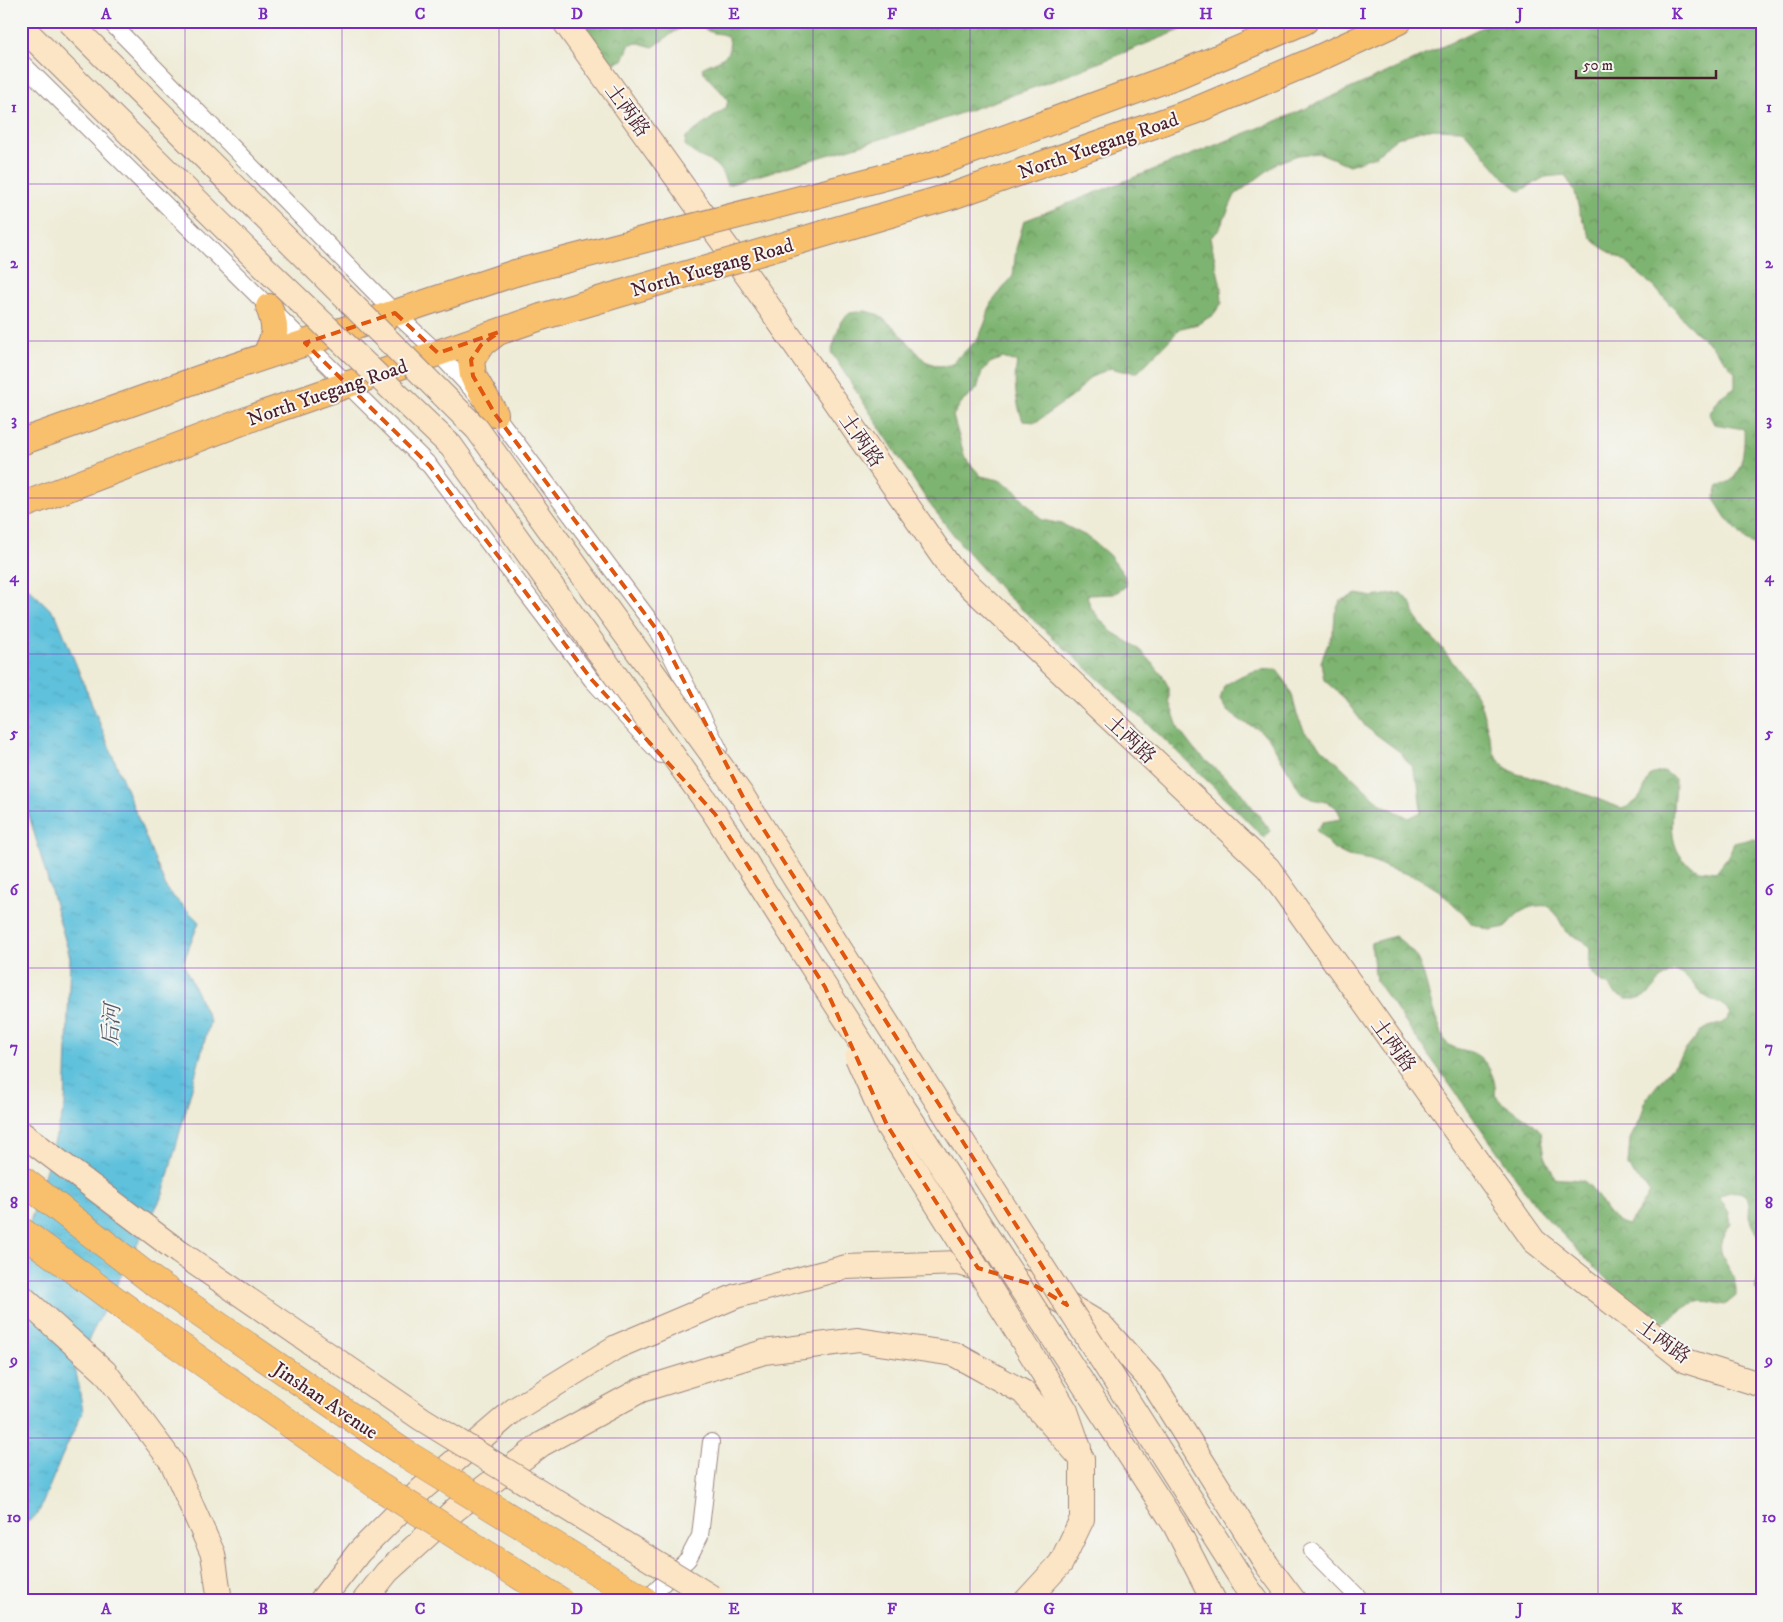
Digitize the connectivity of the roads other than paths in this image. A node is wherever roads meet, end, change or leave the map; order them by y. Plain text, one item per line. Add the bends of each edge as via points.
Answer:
1 (68, 21) edge
2 (109, 21) edge
3 (564, 21) edge
4 (1305, 21) edge
5 (1399, 21) edge
6 (21, 26) edge
7 (21, 62) edge
8 (269, 307) junction
9 (395, 312) junction
10 (498, 332) junction
11 (305, 343) junction
12 (438, 353) junction
13 (265, 356) junction
14 (348, 385) junction
15 (494, 414) junction
16 (21, 442) edge
17 (21, 506) edge
18 (743, 797) junction
19 (715, 814) junction
20 (825, 987) junction
21 (21, 1133) edge
22 (21, 1180) edge
23 (21, 1232) edge
24 (21, 1296) edge
25 (1762, 1385) edge
26 (711, 1442) dead end
27 (1082, 1459) junction
28 (1312, 1551) dead end
29 (220, 1601) edge
30 (321, 1601) edge
31 (364, 1601) edge
32 (560, 1601) edge
33 (645, 1601) edge
34 (720, 1601) edge
35 (1026, 1601) edge
36 (1214, 1601) edge
37 (1257, 1601) edge
38 (1294, 1601) edge
39 (1362, 1601) edge

1 - 18 main road, bridge via 477,429
2 - 9 street
3 - 25 main road, 土两路 via 752,281 950,567 1268,868 1534,1241 1686,1361
4 - 9 main road, North Yuegang Road, bridge via 1178,75 934,164 514,273
5 - 10 main road, North Yuegang Road, bridge via 1194,111 956,195
6 - 19 main road, bridge via 451,446
7 - 8 street
8 - 11 street
8 - 13 main road via 276,326 274,340
9 - 11 main road, North Yuegang Road
9 - 12 street
10 - 12 main road, North Yuegang Road
10 - 15 main road via 481,345 471,360 474,376
11 - 13 main road, North Yuegang Road
11 - 14 street
12 - 14 main road, North Yuegang Road
12 - 15 street
13 - 16 main road, North Yuegang Road
14 - 17 main road, North Yuegang Road
14 - 19 street, bridge via 430,466 592,680
15 - 18 street, bridge via 660,634
18 - 37 main road, bridge
19 - 20 main road, bridge
20 - 27 main road, bridge via 888,1125 1066,1411
20 - 36 main road, bridge via 1175,1525
21 - 34 main road, bridge via 179,1252 422,1419
22 - 33 highway, Jinshan Avenue, bridge via 153,1281 401,1451
23 - 32 highway, Jinshan Avenue, bridge via 380,1487
24 - 29 main road via 105,1372 172,1462 213,1554
26 - 33 street via 700,1536 688,1559
27 - 31 main road, bridge via 1023,1392 954,1354 858,1340 764,1352 641,1390 542,1444 456,1509 387,1572
27 - 35 main road via 1082,1519 1061,1563
28 - 39 street
30 - 38 main road, bridge via 359,1552 422,1489 514,1410 616,1347 736,1296 846,1267 959,1263 1034,1285 1101,1325 1153,1383

